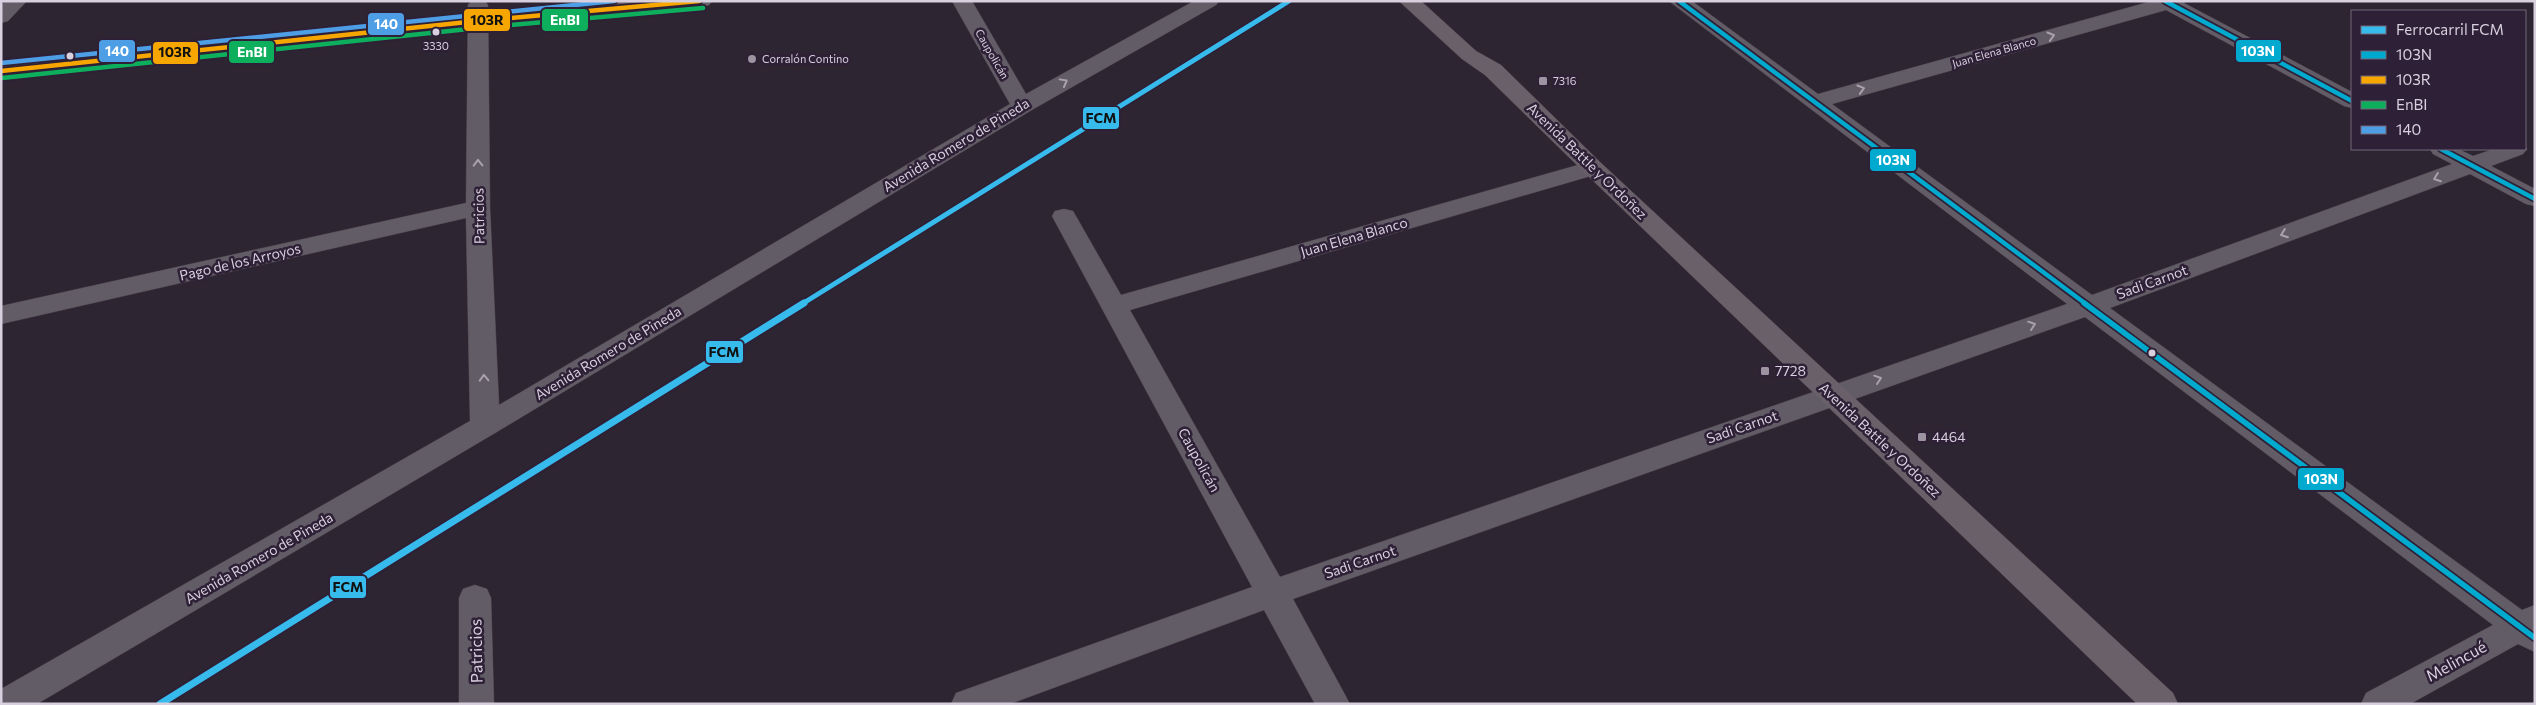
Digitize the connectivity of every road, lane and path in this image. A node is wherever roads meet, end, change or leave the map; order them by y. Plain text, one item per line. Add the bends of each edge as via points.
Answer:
1 (519, 1) edge
2 (702, 1) edge
3 (962, 1) edge
4 (1209, 1) edge
5 (1409, 1) edge
6 (1432, 1) edge
7 (1679, 1) edge
8 (22, 2) edge
9 (2169, 2) edge
10 (477, 13) junction
11 (1, 17) edge
12 (1, 55) edge
13 (1493, 70) junction
14 (1, 71) edge
15 (2351, 100) edge
16 (1814, 102) junction
17 (1022, 106) junction
18 (2443, 150) edge
19 (2513, 150) edge
20 (2472, 165) junction
21 (1593, 168) junction
22 (2535, 199) edge
23 (478, 208) junction
24 (1064, 216) dead end
25 (1114, 306) junction
26 (2088, 306) junction
27 (1, 315) edge
28 (1832, 395) junction
29 (485, 426) junction
30 (1273, 593) junction
31 (475, 598) dead end
32 (2530, 628) edge
33 (6, 704) edge
34 (477, 704) edge
35 (968, 704) edge
36 (1333, 704) edge
37 (2161, 704) edge
38 (2378, 704) edge

1 - 10 main road
2 - 10 main road
3 - 17 street, Caupolicán
17 -> 4 street, Avenida Romero de Pineda
5 - 13 main road, Avenida Battle y Ordoñez via 1469,55
6 - 13 main road, Avenida Battle y Ordoñez via 1482,51
7 - 16 street
8 - 11 street
9 - 15 street
16 -> 9 street, Juan Elena Blanco
10 - 12 main road
10 - 14 main road
23 -> 10 street, Patricios
13 - 21 main road, Avenida Battle y Ordoñez
16 - 26 street
17 - 29 street, Avenida Romero de Pineda
18 - 20 street
19 - 20 street, Sadi Carnot
20 - 22 street
20 -> 26 street, Sadi Carnot
21 - 25 street, Juan Elena Blanco
21 - 28 main road, Avenida Battle y Ordoñez
23 - 27 street, Pago de los Arroyos
29 -> 23 street, Patricios
24 - 25 street, Caupolicán
25 - 30 street, Caupolicán
28 -> 26 street, Sadi Carnot
26 - 32 street
28 - 30 street, Sadi Carnot
28 - 37 main road, Avenida Battle y Ordoñez
29 - 33 street, Avenida Romero de Pineda
30 - 35 street, Sadi Carnot
30 - 36 street, Caupolicán
31 - 34 street, Patricios
32 - 38 street, Melincué

